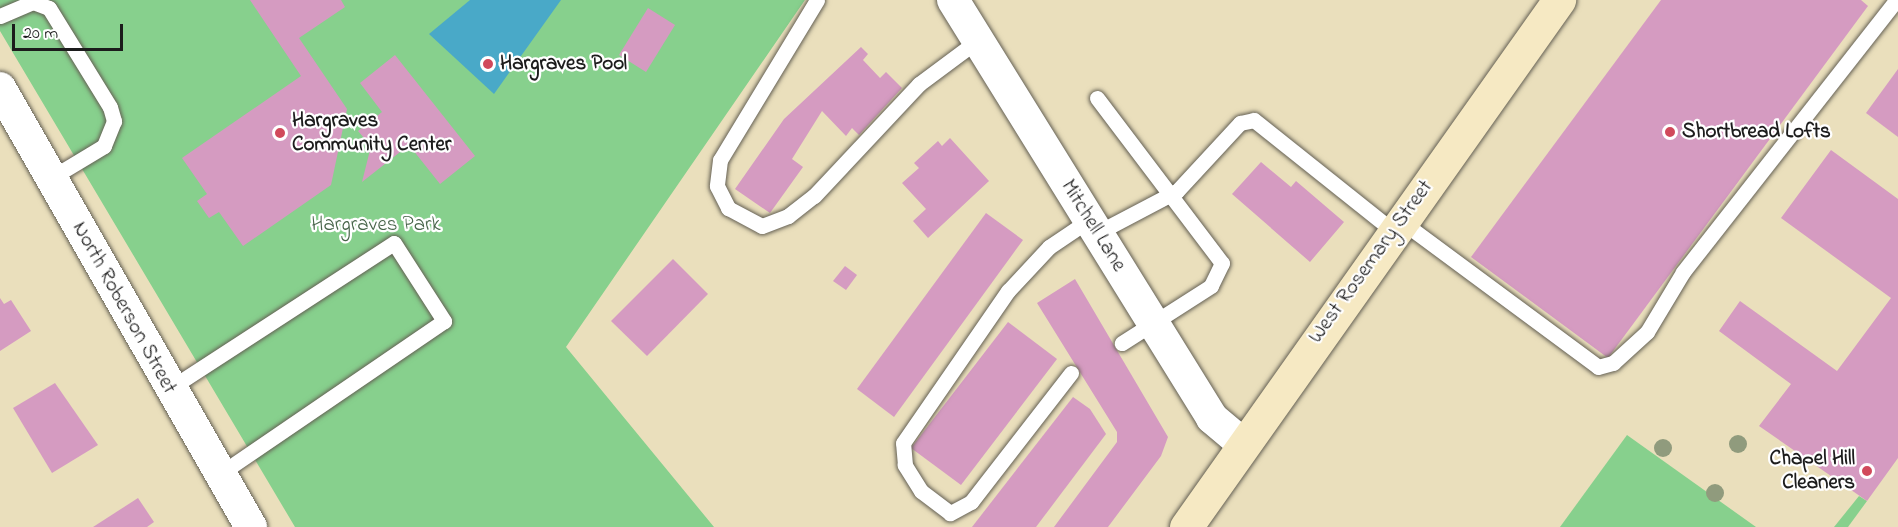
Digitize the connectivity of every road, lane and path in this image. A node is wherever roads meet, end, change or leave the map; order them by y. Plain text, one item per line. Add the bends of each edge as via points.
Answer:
1 (817, 0) edge
2 (953, 0) edge
3 (1559, 0) edge
4 (1896, 0) edge
5 (0, 16) edge
6 (977, 41) junction
7 (0, 88) edge
8 (1097, 98) dead end
9 (51, 178) junction
10 (1169, 195) junction
11 (1397, 226) junction
12 (1093, 227) junction
13 (1153, 324) junction
14 (1122, 343) dead end
15 (1071, 374) dead end
16 (169, 388) junction
17 (1243, 444) junction
18 (218, 475) junction
19 (251, 527) edge
20 (1186, 527) edge

1 - 6 lane via 720,160 717,186 728,208 762,226 788,216 814,196 920,84
2 - 6 street, Mitchell Lane
3 - 11 street, West Rosemary Street
4 - 11 lane via 1683,272 1647,332 1614,363 1598,367
5 - 9 lane via 33,2 49,8 110,107 114,121 104,146
6 - 12 street, Mitchell Lane
7 - 9 street, North Roberson Street
8 - 10 lane
9 - 16 street, North Roberson Street
10 - 11 lane via 1240,123 1254,120
10 - 12 lane
10 - 13 lane via 1222,263 1211,286
11 - 17 street, West Rosemary Street
12 - 13 street, Mitchell Lane
12 - 15 lane via 1049,247 1008,291 903,443 905,465 921,490 950,513 970,502
13 - 14 lane
13 - 17 street, Mitchell Lane via 1212,418
16 - 18 street, North Roberson Street
16 - 18 lane via 394,243 444,321
17 - 20 street, West Rosemary Street
18 - 19 street, North Roberson Street

